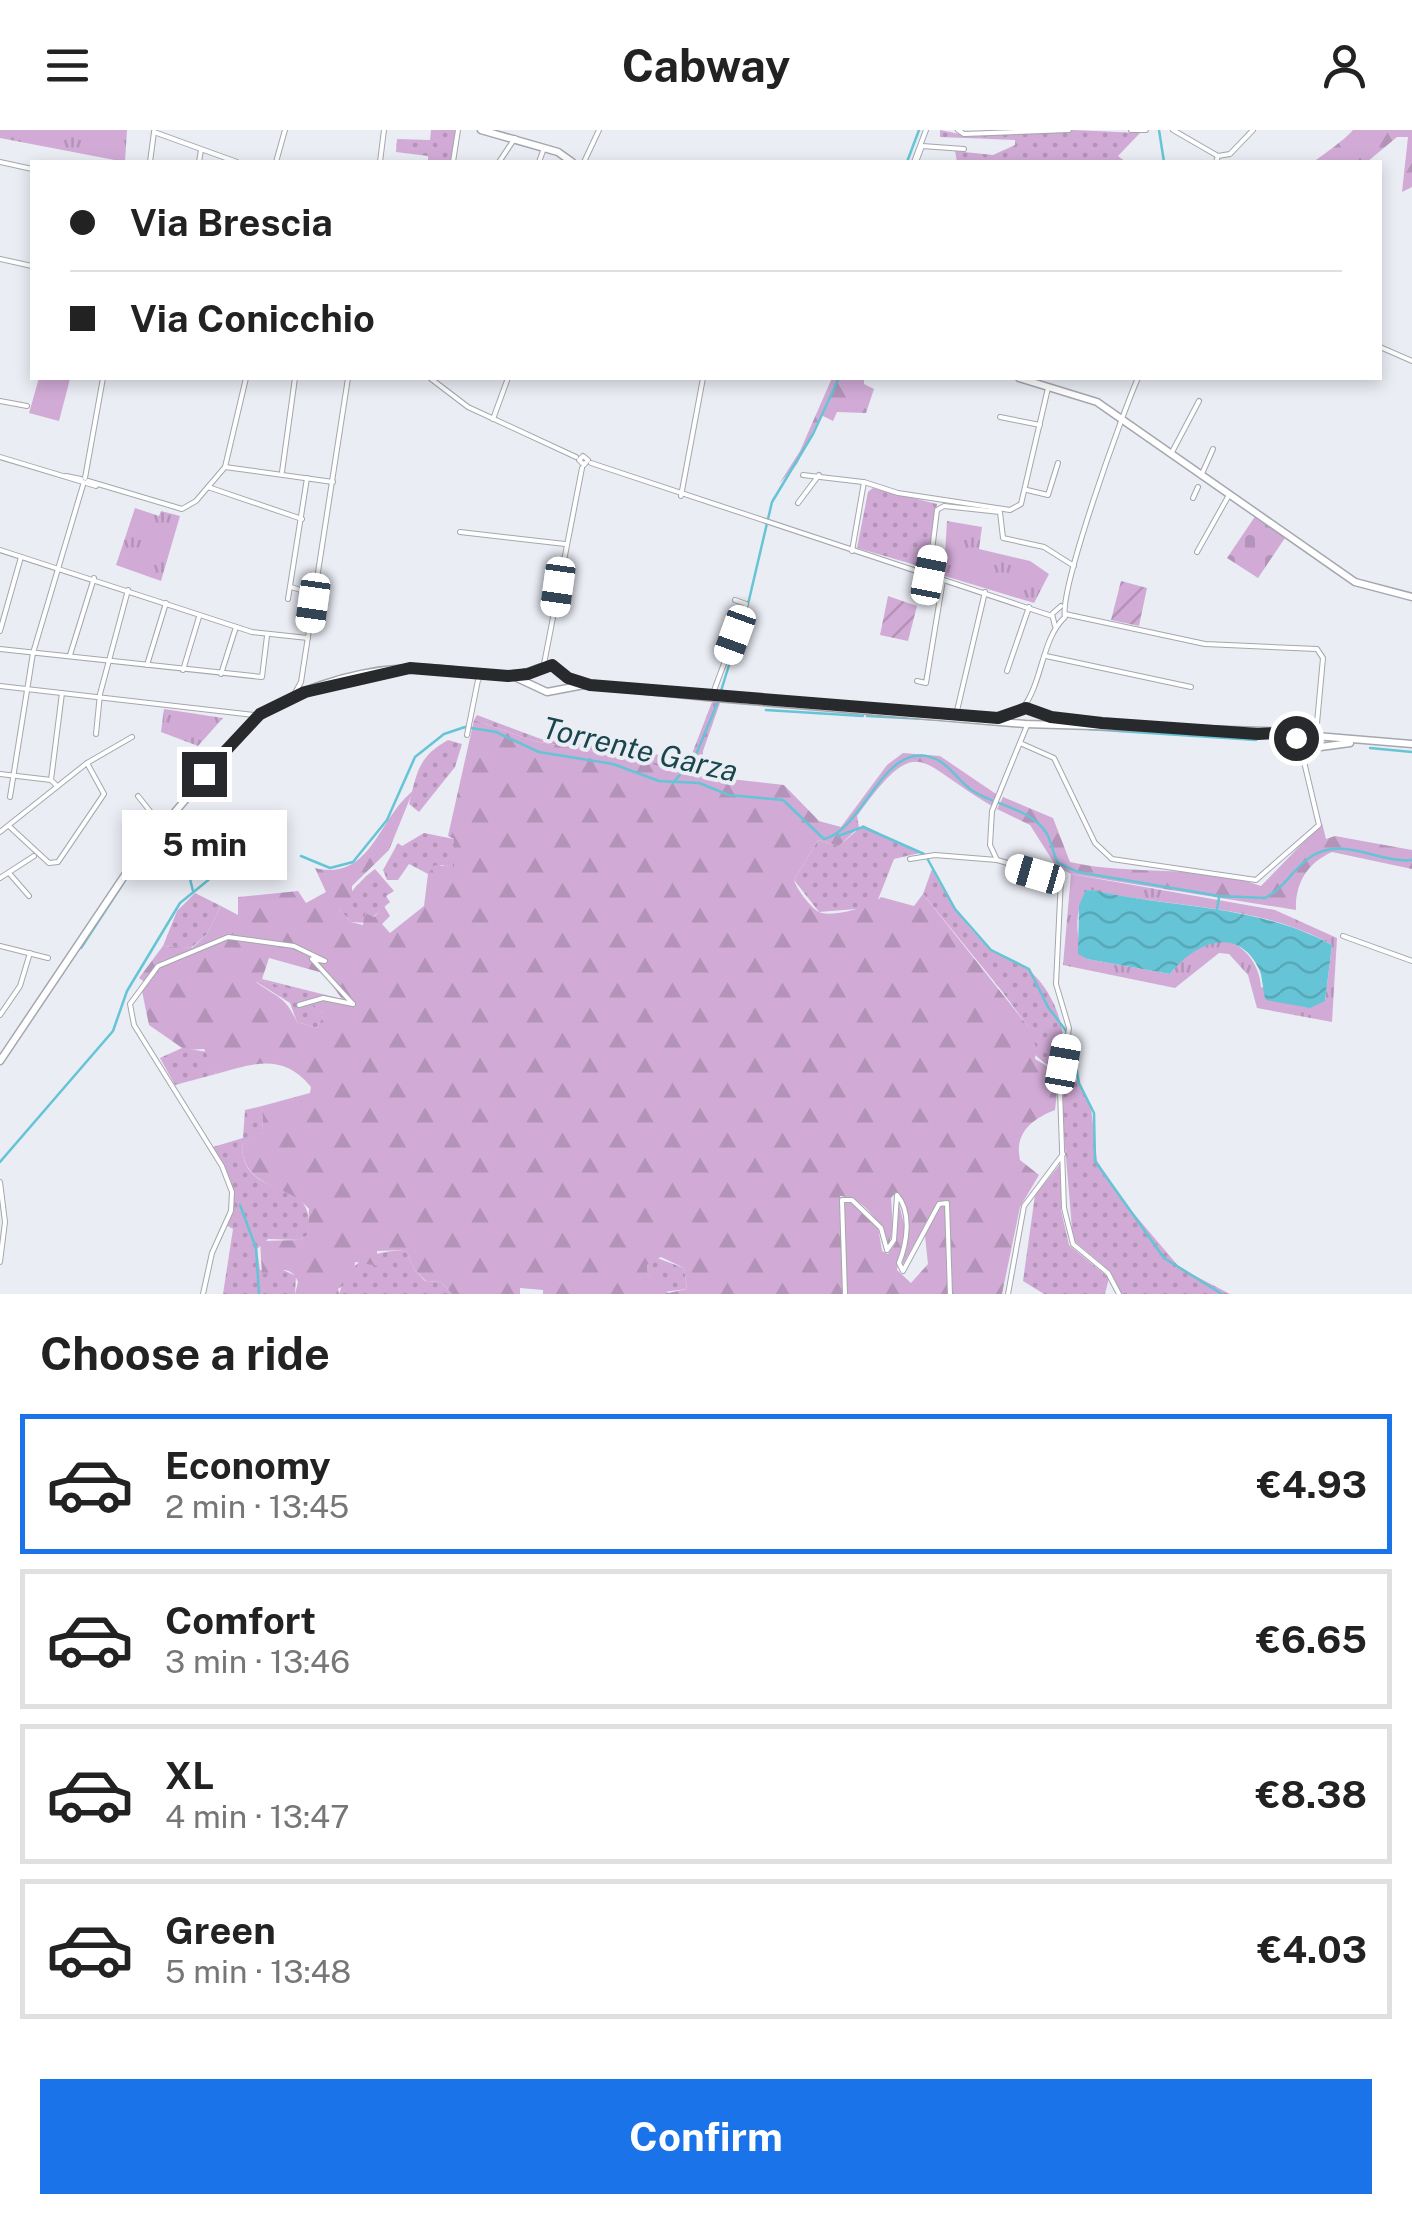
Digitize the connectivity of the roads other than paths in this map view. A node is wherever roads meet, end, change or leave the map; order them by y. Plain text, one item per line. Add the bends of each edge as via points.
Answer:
1 (285, 130) edge
2 (384, 130) edge
3 (458, 130) edge
4 (481, 130) edge
5 (599, 130) edge
6 (926, 130) edge
7 (958, 130) edge
8 (1069, 130) edge
9 (1130, 130) edge
10 (1146, 130) edge
11 (1173, 130) edge
12 (1253, 130) edge
13 (154, 131) edge
14 (501, 131) edge
15 (515, 138) junction
16 (544, 147) junction
17 (964, 149) dead end
18 (202, 150) junction
19 (1217, 159) edge
20 (150, 160) edge
21 (200, 160) edge
22 (230, 160) edge
23 (277, 160) edge
24 (380, 160) edge
25 (453, 160) edge
26 (500, 160) edge
27 (540, 160) edge
28 (568, 160) edge
29 (585, 160) edge
30 (916, 160) edge
31 (916, 160) edge
32 (0, 162) edge
33 (30, 169) edge
34 (0, 259) edge
35 (30, 266) edge
36 (1382, 347) edge
37 (1412, 361) edge
38 (103, 380) edge
39 (246, 380) edge
40 (295, 380) edge
41 (348, 380) edge
42 (433, 380) edge
43 (507, 380) edge
44 (702, 380) edge
45 (1025, 380) edge
46 (1137, 380) edge
47 (1048, 387) junction
48 (1199, 400) dead end
49 (0, 401) edge
50 (27, 406) dead end
51 (1000, 417) dead end
52 (1121, 418) junction
53 (493, 419) junction
54 (1040, 425) junction
55 (1213, 449) dead end
56 (1171, 454) junction
57 (0, 457) edge
58 (583, 462) junction
59 (1058, 463) dead end
60 (225, 466) junction
61 (282, 474) junction
62 (803, 475) dead end
63 (818, 475) junction
64 (1201, 476) junction
65 (307, 478) junction
66 (84, 482) junction
67 (333, 482) junction
68 (864, 482) junction
69 (208, 487) junction
70 (1198, 487) dead end
71 (1024, 489) junction
72 (1232, 494) junction
73 (681, 496) junction
74 (1193, 498) dead end
75 (798, 504) dead end
76 (302, 519) junction
77 (460, 532) dead end
78 (565, 544) junction
79 (0, 550) edge
80 (852, 551) junction
81 (1197, 552) dead end
82 (22, 556) junction
83 (1074, 566) junction
84 (58, 568) junction
85 (929, 575) junction
86 (94, 578) junction
87 (946, 581) junction
88 (291, 587) junction
89 (128, 590) junction
90 (0, 591) edge
91 (984, 592) junction
92 (10, 594) junction
93 (314, 594) junction
94 (1412, 597) edge
95 (288, 600) dead end
96 (735, 600) dead end
97 (166, 603) junction
98 (1029, 607) junction
99 (200, 615) junction
100 (1059, 615) junction
101 (236, 626) junction
102 (0, 631) edge
103 (267, 636) junction
104 (308, 638) junction
105 (550, 646) junction
106 (0, 649) edge
107 (33, 653) junction
108 (1046, 656) junction
109 (69, 657) junction
110 (108, 660) junction
111 (544, 665) junction
112 (147, 666) junction
113 (556, 666) junction
114 (183, 670) junction
115 (1007, 671) dead end
116 (537, 672) junction
117 (562, 673) junction
118 (221, 674) junction
119 (478, 676) junction
120 (508, 676) junction
121 (917, 681) dead end
122 (301, 682) junction
123 (590, 685) junction
124 (0, 686) edge
125 (537, 686) junction
126 (1191, 686) dead end
127 (560, 688) junction
128 (26, 689) junction
129 (305, 692) junction
130 (62, 693) junction
131 (292, 696) junction
132 (102, 697) junction
133 (716, 698) junction
134 (1028, 701) junction
135 (1021, 710) junction
136 (1032, 711) junction
137 (956, 715) junction
138 (255, 716) junction
139 (998, 718) junction
140 (1320, 718) junction
141 (1102, 723) junction
142 (1025, 724) junction
143 (1304, 730) junction
144 (96, 734) dead end
145 (1258, 734) junction
146 (468, 735) dead end
147 (1316, 735) junction
148 (132, 737) dead end
149 (1361, 741) junction
150 (1019, 743) junction
151 (1412, 744) edge
152 (1305, 748) junction
153 (87, 763) junction
154 (0, 774) edge
155 (14, 776) junction
156 (51, 780) junction
157 (57, 786) junction
158 (138, 796) dead end
159 (10, 797) dead end
160 (10, 826) junction
161 (161, 826) junction
162 (0, 832) edge
163 (35, 854) junction
164 (142, 859) junction
165 (910, 859) dead end
166 (996, 860) junction
167 (154, 870) dead end
168 (8, 873) junction
169 (0, 878) edge
170 (29, 896) dead end
171 (1344, 936) dead end
172 (0, 947) edge
173 (30, 953) junction
174 (48, 958) dead end
175 (1412, 960) edge
176 (3, 1005) edge
177 (299, 1005) dead end
178 (0, 1016) edge
179 (0, 1061) edge
180 (1063, 1154) junction
181 (0, 1182) edge
182 (0, 1262) edge
183 (203, 1294) edge
184 (845, 1294) edge
185 (950, 1294) edge
186 (1008, 1294) edge
187 (1118, 1294) edge

1 - 23 street
2 - 24 street
3 - 25 street
4 - 14 main road
5 - 29 street
6 - 30 street
7 - 8 street
9 - 10 street
11 - 19 street
12 - 19 street
13 - 18 street
13 - 20 street
14 - 15 main road
15 - 16 main road
15 - 26 street
16 - 27 street
16 - 28 main road
17 - 31 street via 922,146
18 - 21 street
18 - 22 street
32 - 33 street
34 - 35 street
36 - 37 street
38 - 66 street
39 - 60 street
40 - 61 street
41 - 67 street
42 - 53 street
43 - 53 street
44 - 73 street
45 - 47 main road
46 - 52 street
47 - 52 main road
47 - 54 street
48 - 56 street
49 - 50 street
51 - 54 street
52 - 56 main road
52 - 83 street
53 - 58 street
54 - 71 street
55 - 64 street
56 - 64 main road
57 - 66 street
58 - 73 street
58 - 78 street
59 - 71 street via 1048,495
60 - 61 street
60 - 69 street
61 - 65 street
62 - 63 street
63 - 68 street
63 - 75 street
64 - 72 main road
65 - 67 street
65 - 76 street
66 - 69 street via 182,509
66 - 84 street
67 - 93 street
68 - 71 street via 1010,510 1021,504
68 - 80 street
69 - 76 street
70 - 74 street
72 - 81 street
72 - 94 main road via 1355,582
73 - 80 street
76 - 88 street
77 - 78 street
78 - 105 street
79 - 82 street
80 - 85 street
82 - 84 street
82 - 92 street
83 - 85 street via 1044,547 1003,538 1000,512 941,507
83 - 100 street
84 - 86 street
84 - 107 street
85 - 87 street
86 - 89 street
86 - 109 street
87 - 91 street
87 - 121 street via 926,683
88 - 93 street
88 - 95 street
89 - 97 street
89 - 110 street
90 - 92 street
91 - 98 street
91 - 137 street
92 - 102 street
93 - 104 street
96 - 133 street via 746,604
97 - 99 street
97 - 112 street
98 - 100 street
98 - 115 street
99 - 101 street
99 - 114 street
100 - 108 street
100 - 140 street via 1205,644 1320,652
101 - 103 street
101 - 118 street
103 - 104 street
103 - 118 street via 262,677
104 - 122 street
105 - 111 street
105 - 113 street
106 - 107 street
107 - 109 street
107 - 128 street
108 - 126 street
108 - 134 street
109 - 110 street
110 - 112 street
110 - 132 street
111 - 113 main road
111 - 116 main road
112 - 114 street
113 - 117 main road
114 - 118 street
116 - 120 main road
116 - 125 main road
117 - 123 main road
117 - 127 main road
119 - 120 main road
119 - 129 main road via 410,668
119 - 146 street
120 - 125 main road
122 - 129 street
122 - 131 street
123 - 127 main road
123 - 133 main road
124 - 128 street
125 - 127 main road via 546,692
128 - 130 street
128 - 155 street
129 - 131 main road
130 - 132 street
130 - 156 street
131 - 138 main road
132 - 138 street
132 - 144 street
133 - 137 main road
134 - 135 street
134 - 136 street
135 - 136 main road
135 - 139 main road
135 - 142 main road
136 - 141 main road
136 - 142 main road
137 - 139 main road
138 - 161 main road
139 - 142 main road
140 - 143 street
140 - 147 street
141 - 142 main road
141 - 145 main road
142 - 150 street
143 - 145 main road
143 - 147 main road
143 - 152 main road
145 - 152 main road
147 - 149 main road
147 - 152 main road
148 - 153 street
149 - 151 main road
149 - 152 main road
150 - 152 street via 1054,758 1092,838 1112,859 1256,880 1318,827
150 - 166 street via 994,806 990,845
153 - 157 street
153 - 163 street via 104,794 58,862
154 - 155 street
155 - 156 street
155 - 159 street
156 - 157 street
157 - 160 street
158 - 161 street
160 - 162 street
160 - 163 street
161 - 164 main road
163 - 168 street
164 - 167 street
164 - 179 main road
165 - 166 street
166 - 180 street via 1061,878 1056,984 1069,1028 1060,1090
168 - 169 street
168 - 170 street
171 - 175 street
172 - 173 street
173 - 174 street
173 - 176 street via 20,986
176 - 178 street
177 - 183 street via 322,998 353,1004 312,959 325,961 307,950 238,936 169,958 151,972 128,1008 232,1192 232,1211
180 - 186 street via 1024,1206
180 - 187 street via 1069,1234 1108,1273
181 - 182 street
184 - 185 street via 842,1200 852,1200 874,1220 887,1250 894,1240 897,1196 904,1205 904,1271 939,1204 947,1204

